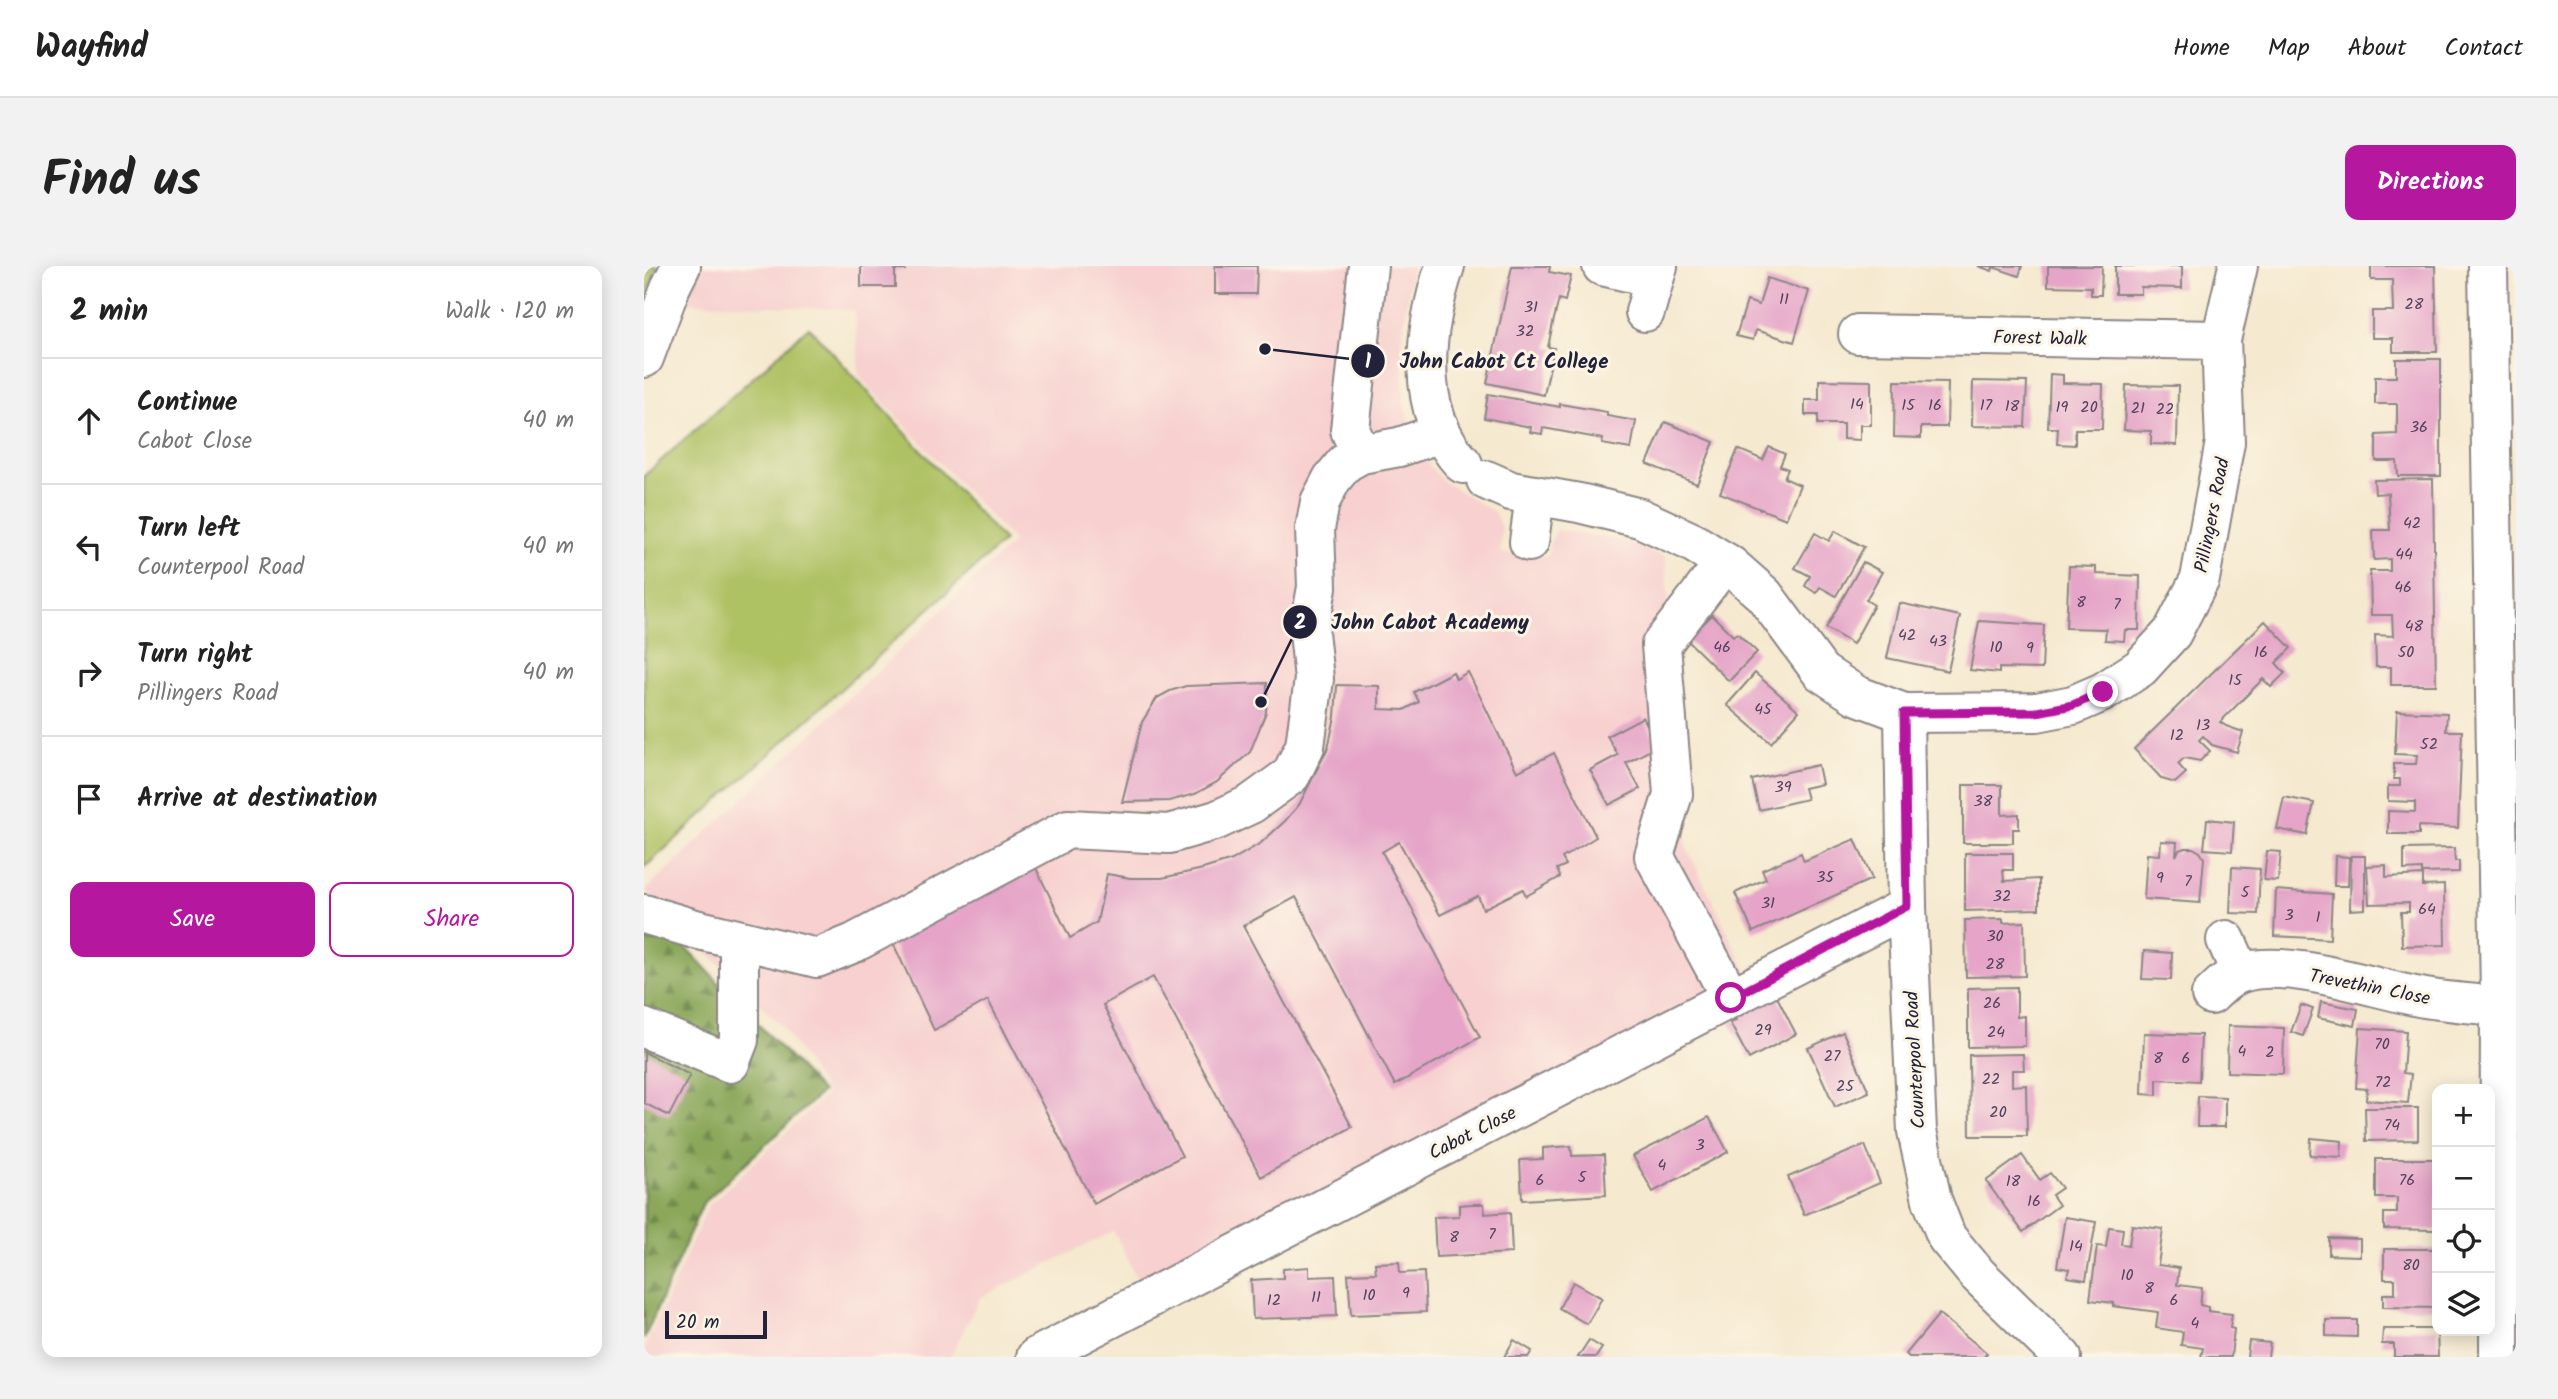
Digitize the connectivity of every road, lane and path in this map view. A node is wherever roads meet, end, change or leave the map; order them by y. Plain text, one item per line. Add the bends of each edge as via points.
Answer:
1 (681, 266) edge
2 (1368, 266) edge
3 (1445, 266) edge
4 (1602, 266) edge
5 (2238, 266) edge
6 (2488, 266) edge
7 (1653, 285) edge
8 (1858, 334) dead end
9 (2221, 340) junction
10 (644, 358) edge
11 (1438, 426) junction
12 (1361, 454) junction
13 (1535, 495) junction
14 (1529, 542) dead end
15 (1725, 562) junction
16 (1904, 713) junction
17 (1907, 906) junction
18 (644, 914) edge
19 (739, 940) junction
20 (2226, 969) dead end
21 (1731, 998) junction
22 (2506, 1000) edge
23 (644, 1028) edge
24 (1036, 1357) edge
25 (2062, 1357) edge
26 (2499, 1357) edge

1 - 10 street
2 - 12 street via 1350,430
3 - 11 street via 1433,303 1426,364
4 - 7 street
5 - 9 street, Pillingers Road
6 - 22 street
8 - 9 street, Forest Walk
9 - 16 street, Pillingers Road via 2225,442 2200,579 2172,633 2140,668 2073,705 2037,712
11 - 12 street via 1426,438
11 - 13 street via 1448,448 1474,472 1511,491
12 - 19 street via 1345,463 1320,502 1315,529 1317,587 1309,632 1314,679 1311,709 1305,746 1291,775 1274,790 1217,820 1169,834 1068,829 854,943 817,958
13 - 14 street
13 - 15 street via 1640,518
15 - 16 street via 1764,595 1821,672 1856,695
15 - 21 street via 1661,645 1673,794 1654,856
16 - 17 street, Counterpool Road
17 - 21 street, Cabot Close
17 - 25 street, Counterpool Road via 1917,1132 1932,1200 1947,1238
18 - 19 street
19 - 23 street via 739,1041 730,1063
20 - 22 street, Trevethin Close via 2320,974 2425,998
21 - 24 street, Cabot Close
22 - 26 street

